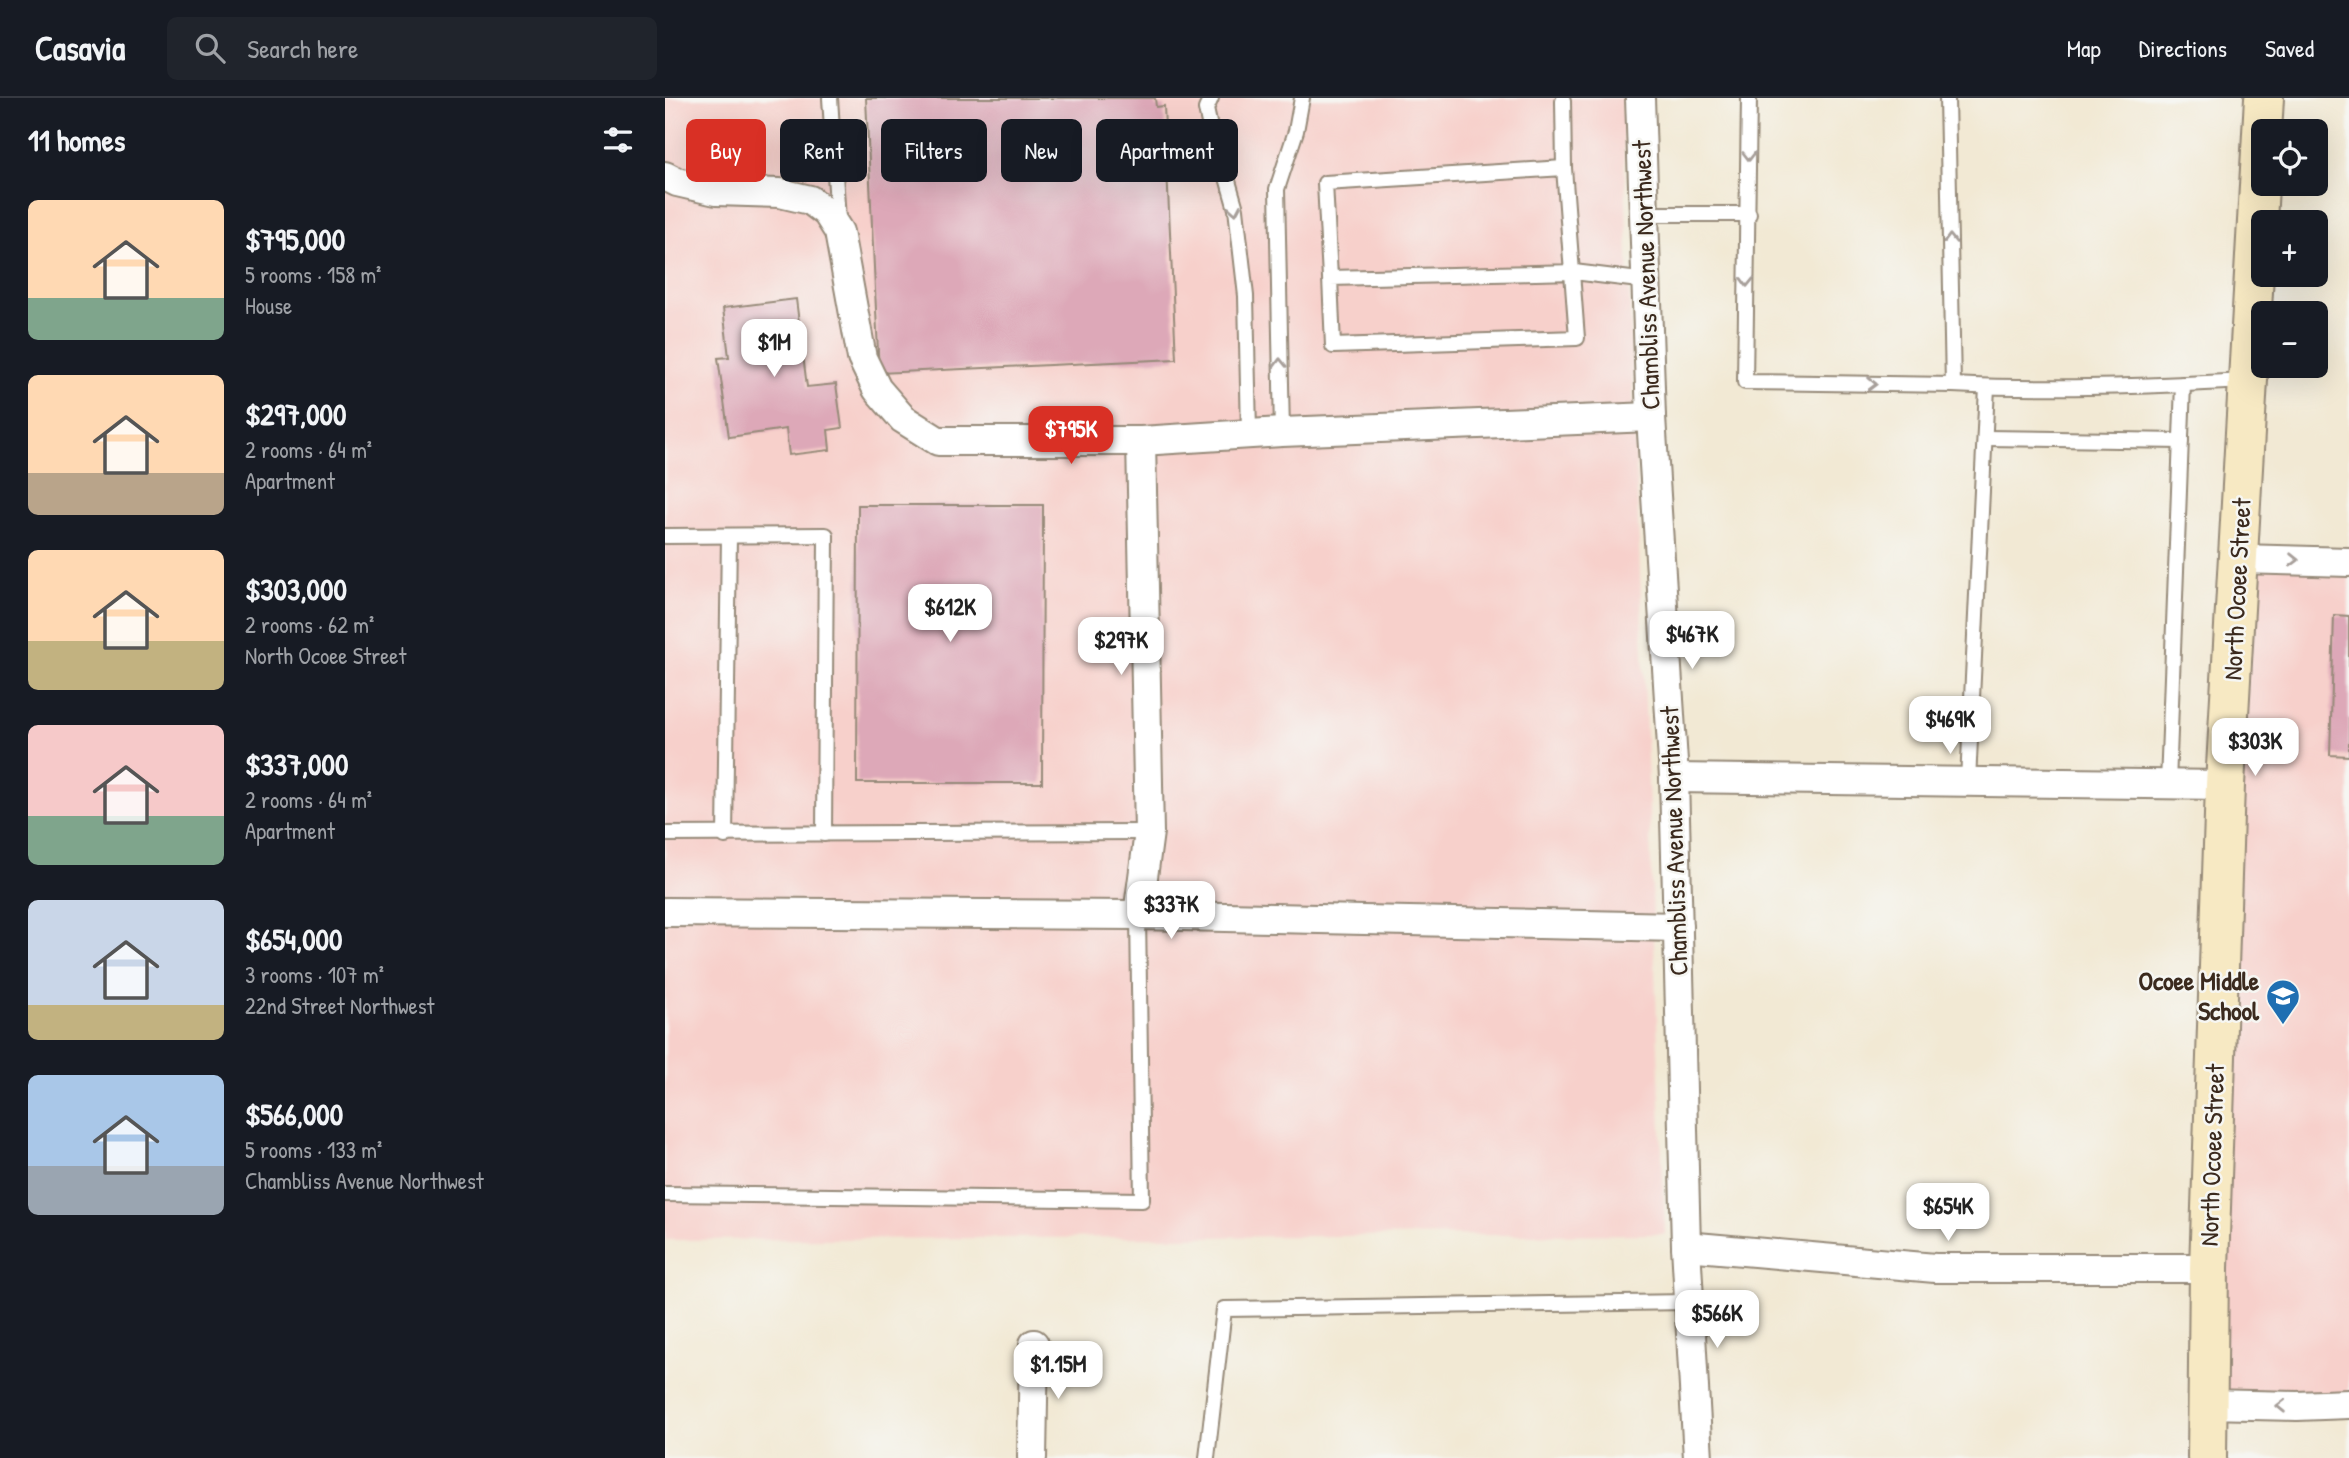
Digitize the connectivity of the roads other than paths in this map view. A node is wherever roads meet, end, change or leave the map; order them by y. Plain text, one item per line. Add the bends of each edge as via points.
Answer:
1 (830, 98) edge
2 (1211, 98) edge
3 (1302, 98) edge
4 (1640, 98) edge
5 (1749, 98) edge
6 (1947, 98) edge
7 (2264, 98) edge
8 (1563, 101) dead end
9 (1565, 168) junction
10 (665, 176) edge
11 (1644, 214) junction
12 (1749, 214) junction
13 (839, 232) junction
14 (1574, 272) junction
15 (1330, 278) junction
16 (1647, 281) junction
17 (2249, 381) junction
18 (2183, 384) junction
19 (1953, 385) junction
20 (1987, 387) junction
21 (1651, 417) junction
22 (1282, 432) junction
23 (1249, 433) junction
24 (1985, 438) junction
25 (1141, 441) junction
26 (2181, 441) junction
27 (665, 536) edge
28 (729, 536) junction
29 (2239, 559) junction
30 (2349, 562) edge
31 (1674, 778) junction
32 (1968, 781) junction
33 (2168, 784) junction
34 (2225, 785) junction
35 (1149, 832) junction
36 (665, 834) edge
37 (824, 834) junction
38 (725, 836) junction
39 (665, 912) edge
40 (1138, 915) junction
41 (1678, 927) junction
42 (665, 1194) edge
43 (1686, 1246) junction
44 (2209, 1268) junction
45 (1690, 1302) junction
46 (1034, 1343) dead end
47 (2207, 1404) junction
48 (2349, 1404) edge
49 (1033, 1458) edge
50 (1207, 1458) edge
51 (1698, 1458) edge
52 (2207, 1458) edge

1 - 13 lane
2 -> 23 lane via 1206,110 1235,209 1246,296
22 -> 3 lane via 1277,189
4 - 11 street, Chambliss Avenue Northwest
5 -> 12 lane
19 -> 6 lane
7 - 17 main road, North Ocoee Street
8 - 9 lane
9 - 14 lane
9 - 15 lane via 1325,183
10 - 13 street via 716,191 780,193 810,200 827,213
11 - 12 lane
11 - 16 street, Chambliss Avenue Northwest
12 -> 19 lane via 1745,382
13 - 25 street via 862,358 877,389 903,419 938,441
14 - 15 lane
14 - 15 lane via 1577,338 1387,344 1333,345
14 - 16 lane
16 - 21 street, Chambliss Avenue Northwest
17 - 18 lane
17 - 29 main road, North Ocoee Street
18 - 20 lane
18 - 26 lane
19 - 20 lane
20 - 24 lane
21 - 22 street
21 - 31 street, Chambliss Avenue Northwest
22 - 23 street
23 - 25 street
24 - 26 lane
24 - 32 lane
25 - 35 street
26 - 33 lane
27 - 28 lane
28 - 37 lane via 826,535
28 - 38 lane
29 -> 30 street
29 - 34 main road, North Ocoee Street
31 - 32 street
31 - 41 street, Chambliss Avenue Northwest
32 - 33 street
33 - 34 street
34 - 44 main road, North Ocoee Street
35 - 37 lane
35 - 40 street
36 - 38 lane
37 - 38 lane
39 - 40 street
40 - 41 street
40 - 42 lane via 1142,1200
41 - 43 street, Chambliss Avenue Northwest
43 - 44 street via 1935,1268
43 - 45 street, Chambliss Avenue Northwest
44 - 47 main road, North Ocoee Street
45 - 50 lane via 1224,1309
45 - 51 street, Chambliss Avenue Northwest
46 - 49 street
48 -> 47 street
47 - 52 main road, North Ocoee Street

